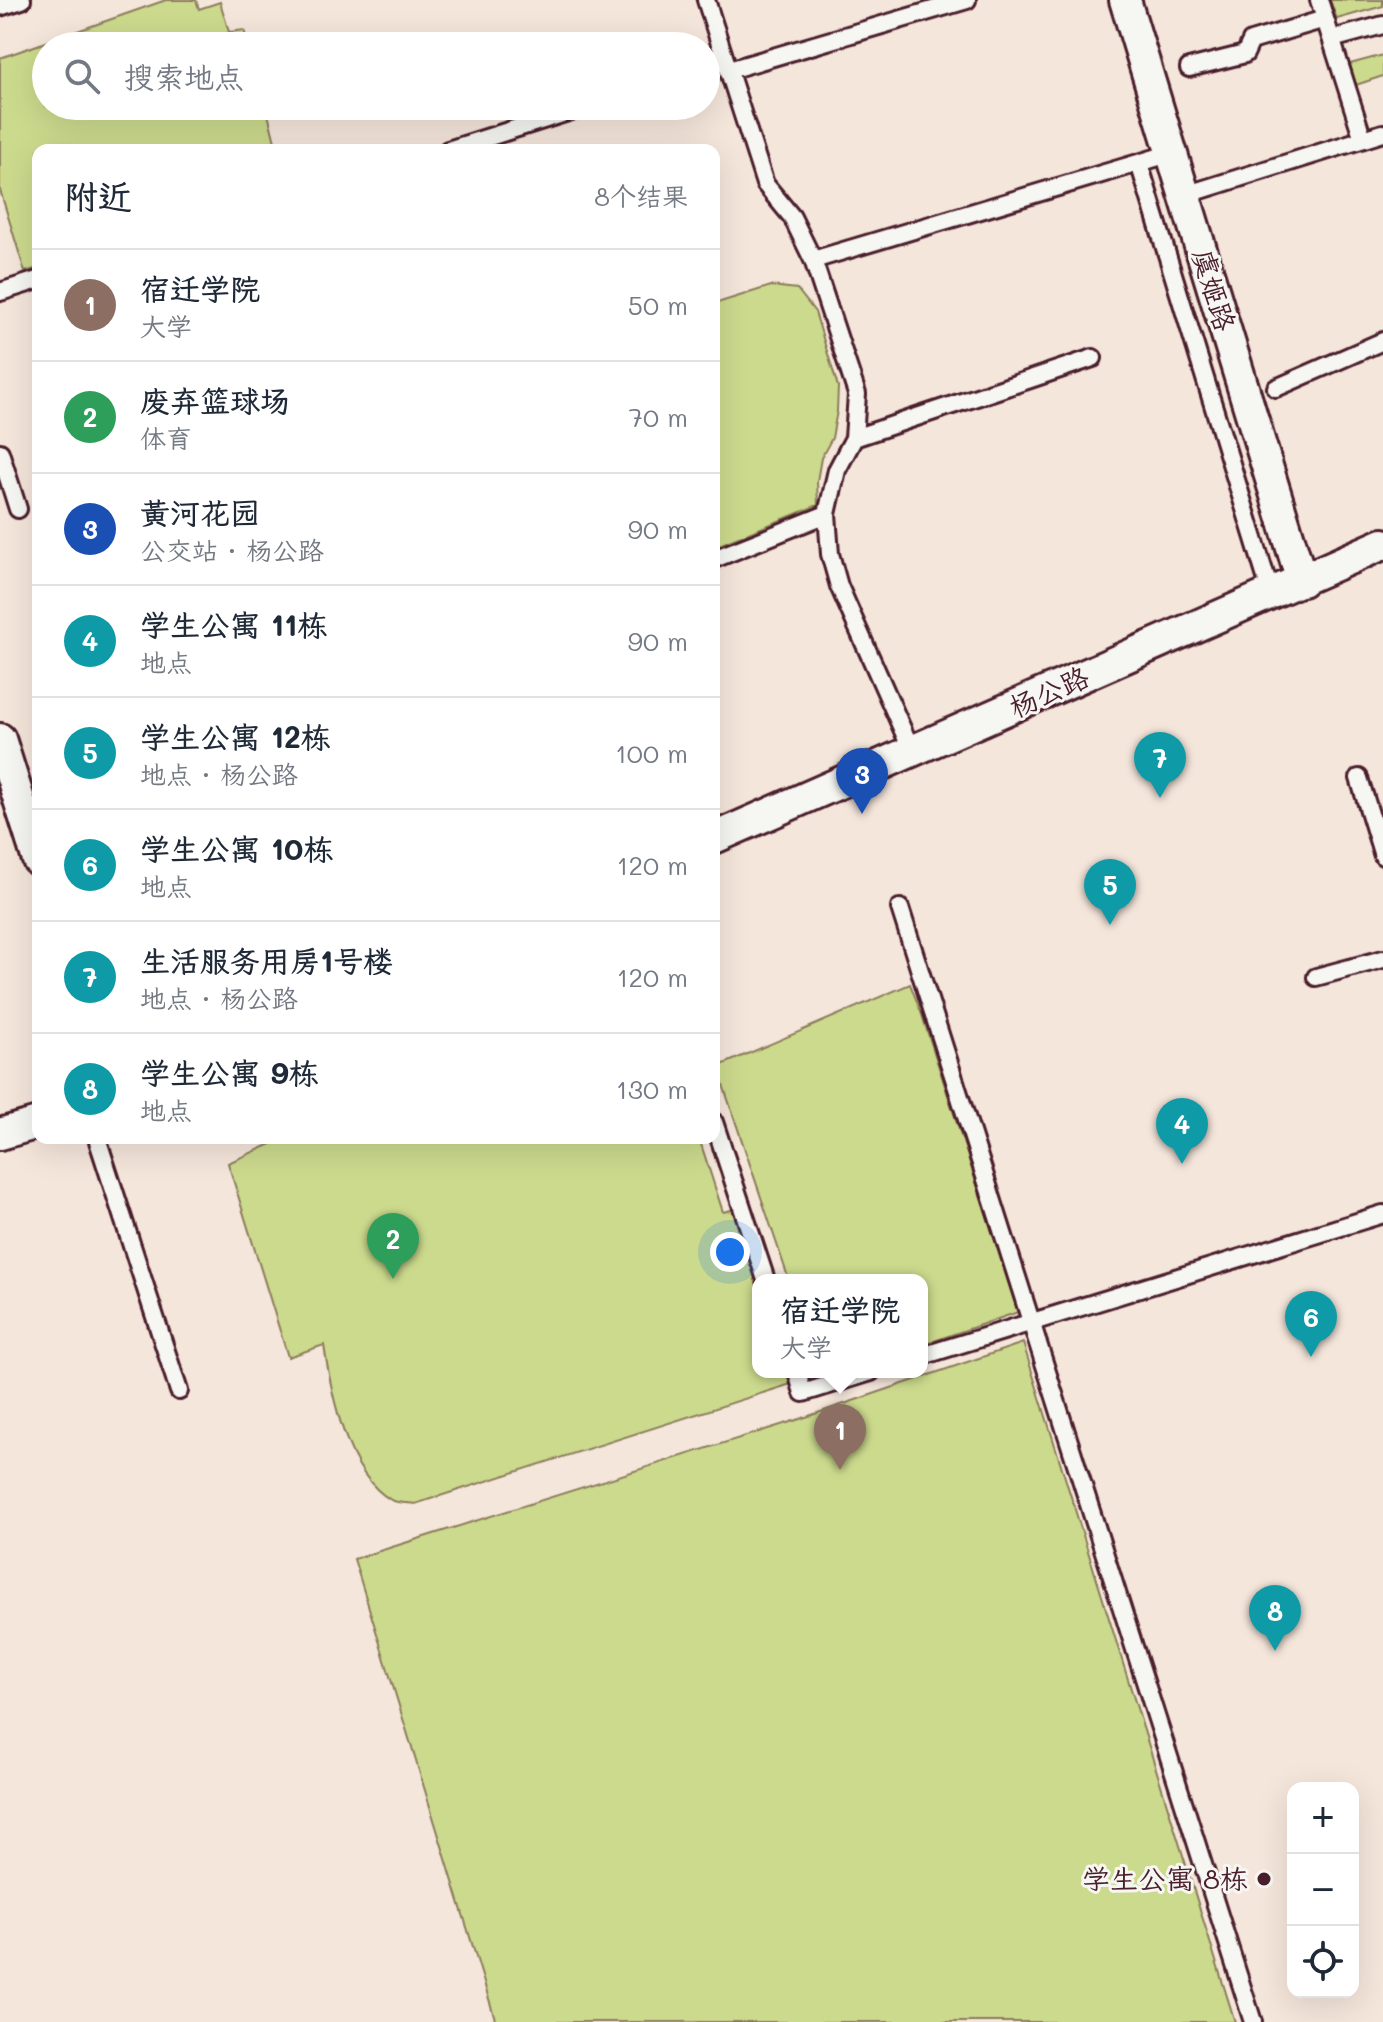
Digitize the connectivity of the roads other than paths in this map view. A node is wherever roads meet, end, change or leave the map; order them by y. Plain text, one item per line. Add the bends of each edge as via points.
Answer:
1 (22, 0) edge
2 (706, 0) edge
3 (967, 0) edge
4 (1125, 0) edge
5 (1319, 0) edge
6 (0, 7) edge
7 (1325, 19) junction
8 (1383, 25) edge
9 (717, 32) edge
10 (1332, 39) junction
11 (720, 43) edge
12 (1189, 68) dead end
13 (729, 70) junction
14 (543, 120) edge
15 (1383, 133) edge
16 (1363, 139) junction
17 (467, 144) edge
18 (1172, 153) junction
19 (1139, 163) junction
20 (1185, 195) junction
21 (813, 260) junction
22 (32, 282) edge
23 (0, 292) edge
24 (1383, 341) edge
25 (1093, 358) dead end
26 (1276, 388) dead end
27 (854, 438) junction
28 (0, 452) edge
29 (18, 509) dead end
30 (827, 514) junction
31 (1383, 544) edge
32 (720, 557) edge
33 (1302, 581) junction
34 (1271, 594) junction
35 (0, 739) edge
36 (912, 751) junction
37 (1359, 778) dead end
38 (720, 835) edge
39 (32, 841) edge
40 (1383, 856) edge
41 (900, 908) dead end
42 (1383, 959) edge
43 (1316, 977) dead end
44 (32, 1125) edge
45 (0, 1134) edge
46 (720, 1140) edge
47 (99, 1144) edge
48 (1383, 1214) edge
49 (764, 1274) edge
50 (1031, 1322) junction
51 (928, 1354) edge
52 (799, 1378) edge
53 (852, 1378) edge
54 (179, 1391) dead end
55 (1253, 2022) edge

1 - 6 lane
2 - 9 lane
3 - 13 lane
4 - 18 street, 虞姬路
5 - 7 lane
7 - 10 lane
7 - 12 lane via 1251,41 1245,54
8 - 10 lane
10 - 16 lane
11 - 13 lane
13 - 21 lane via 765,184 792,217
14 - 17 lane
15 - 16 lane
16 - 20 lane
18 - 19 lane
18 - 20 street, 虞姬路
19 - 21 lane
19 - 34 lane
20 - 33 street, 虞姬路
21 - 27 lane via 857,394
22 - 23 lane
24 - 26 lane
25 - 27 lane
27 - 30 lane via 837,470
28 - 29 lane
30 - 32 lane
30 - 36 lane via 839,586
31 - 33 street, 杨公路
33 - 34 street, 杨公路
34 - 36 street, 杨公路
35 - 39 street
36 - 38 street, 杨公路
37 - 40 lane
41 - 50 lane
42 - 43 lane
44 - 45 street
46 - 49 lane
47 - 54 lane
48 - 50 lane
50 - 51 lane
50 - 55 lane
52 - 53 lane via 803,1393

